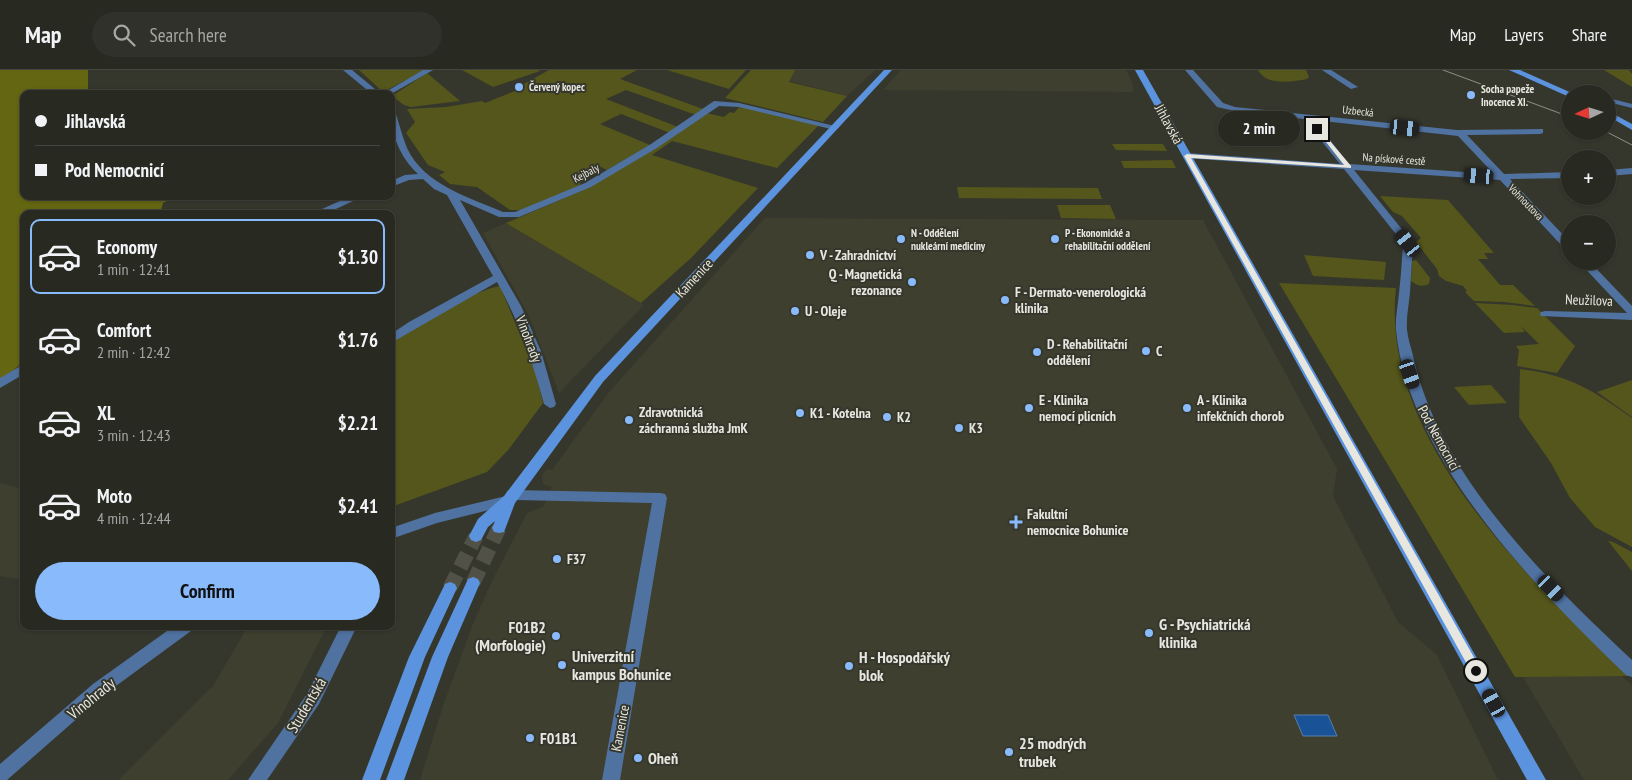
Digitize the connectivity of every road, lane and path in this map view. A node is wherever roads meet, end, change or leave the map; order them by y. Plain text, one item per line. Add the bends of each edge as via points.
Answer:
1 (347, 70) edge
2 (429, 70) edge
3 (888, 70) edge
4 (1139, 70) edge
5 (1189, 70) edge
6 (1326, 70) edge
7 (1513, 70) edge
8 (1354, 87) dead end
9 (372, 90) edge
10 (393, 90) edge
11 (1561, 90) edge
12 (725, 95) dead end
13 (1632, 96) edge
14 (1616, 97) edge
15 (1616, 101) edge
16 (717, 103) junction
17 (1632, 106) edge
18 (1307, 117) junction
19 (1616, 118) edge
20 (395, 124) edge
21 (835, 127) junction
22 (1632, 127) edge
23 (1540, 131) dead end
24 (1461, 134) junction
25 (1187, 156) junction
26 (1349, 167) junction
27 (1632, 171) edge
28 (1616, 172) edge
29 (1561, 175) edge
30 (426, 176) junction
31 (1502, 177) junction
32 (395, 183) edge
33 (452, 195) junction
34 (350, 200) edge
35 (326, 210) edge
36 (1561, 239) edge
37 (1592, 270) edge
38 (500, 276) junction
39 (1632, 312) edge
40 (1545, 314) dead end
41 (1632, 317) edge
42 (395, 336) edge
43 (20, 371) edge
44 (0, 384) edge
45 (550, 404) dead end
46 (510, 498) junction
47 (499, 528) tunnel mouth
48 (395, 533) edge
49 (476, 536) tunnel mouth
50 (473, 583) tunnel mouth
51 (450, 588) tunnel mouth
52 (180, 630) edge
53 (347, 630) edge
54 (1632, 670) edge
55 (0, 775) edge
56 (257, 780) edge
57 (371, 780) edge
58 (395, 780) edge
59 (611, 780) edge
60 (1537, 780) edge

1 - 9 street
2 - 10 street
3 - 21 street, Kamenice
4 - 25 street, Jihlavská
5 - 18 street, Uzbecká via 1220,105
6 - 8 street, Uzbecká
7 - 11 street
12 - 16 street, Kejbaly
13 - 14 street
15 - 17 street
16 - 21 street
16 - 33 street, Kejbaly via 612,172 526,212 502,215
18 - 24 street, Uzbecká
18 - 26 street, Pod Nemocnicí
19 - 22 street
20 - 30 street, Vinohrady via 403,149
21 - 46 street, Kamenice via 599,379
23 - 24 street, Uzbecká
24 - 31 street, Vohnoutova
25 - 26 street, Na pískové cestě
25 - 60 street, Jihlavská
26 - 31 street, Na pískové cestě
26 - 54 street, Pod Nemocnicí via 1408,243 1401,330 1419,401 1447,456 1509,542
27 - 28 street
29 - 31 street, Na pískové cestě
30 - 32 street
30 - 33 street, Vinohrady
31 - 36 street, Vohnoutova
33 - 38 street, Vinohrady
34 - 35 street
37 - 39 street
38 - 42 street
38 - 45 street, Vinohrady via 530,338
40 - 41 street, Neužilova
43 - 44 street
46 - 47 street, Kamenice
46 - 48 street
46 - 49 street, Kamenice via 483,523
46 - 59 street, Kamenice via 660,498
50 - 58 street via 440,657
51 - 57 street via 417,657
52 - 55 street, Vinohrady via 99,689
53 - 56 street, Studentská via 313,699

